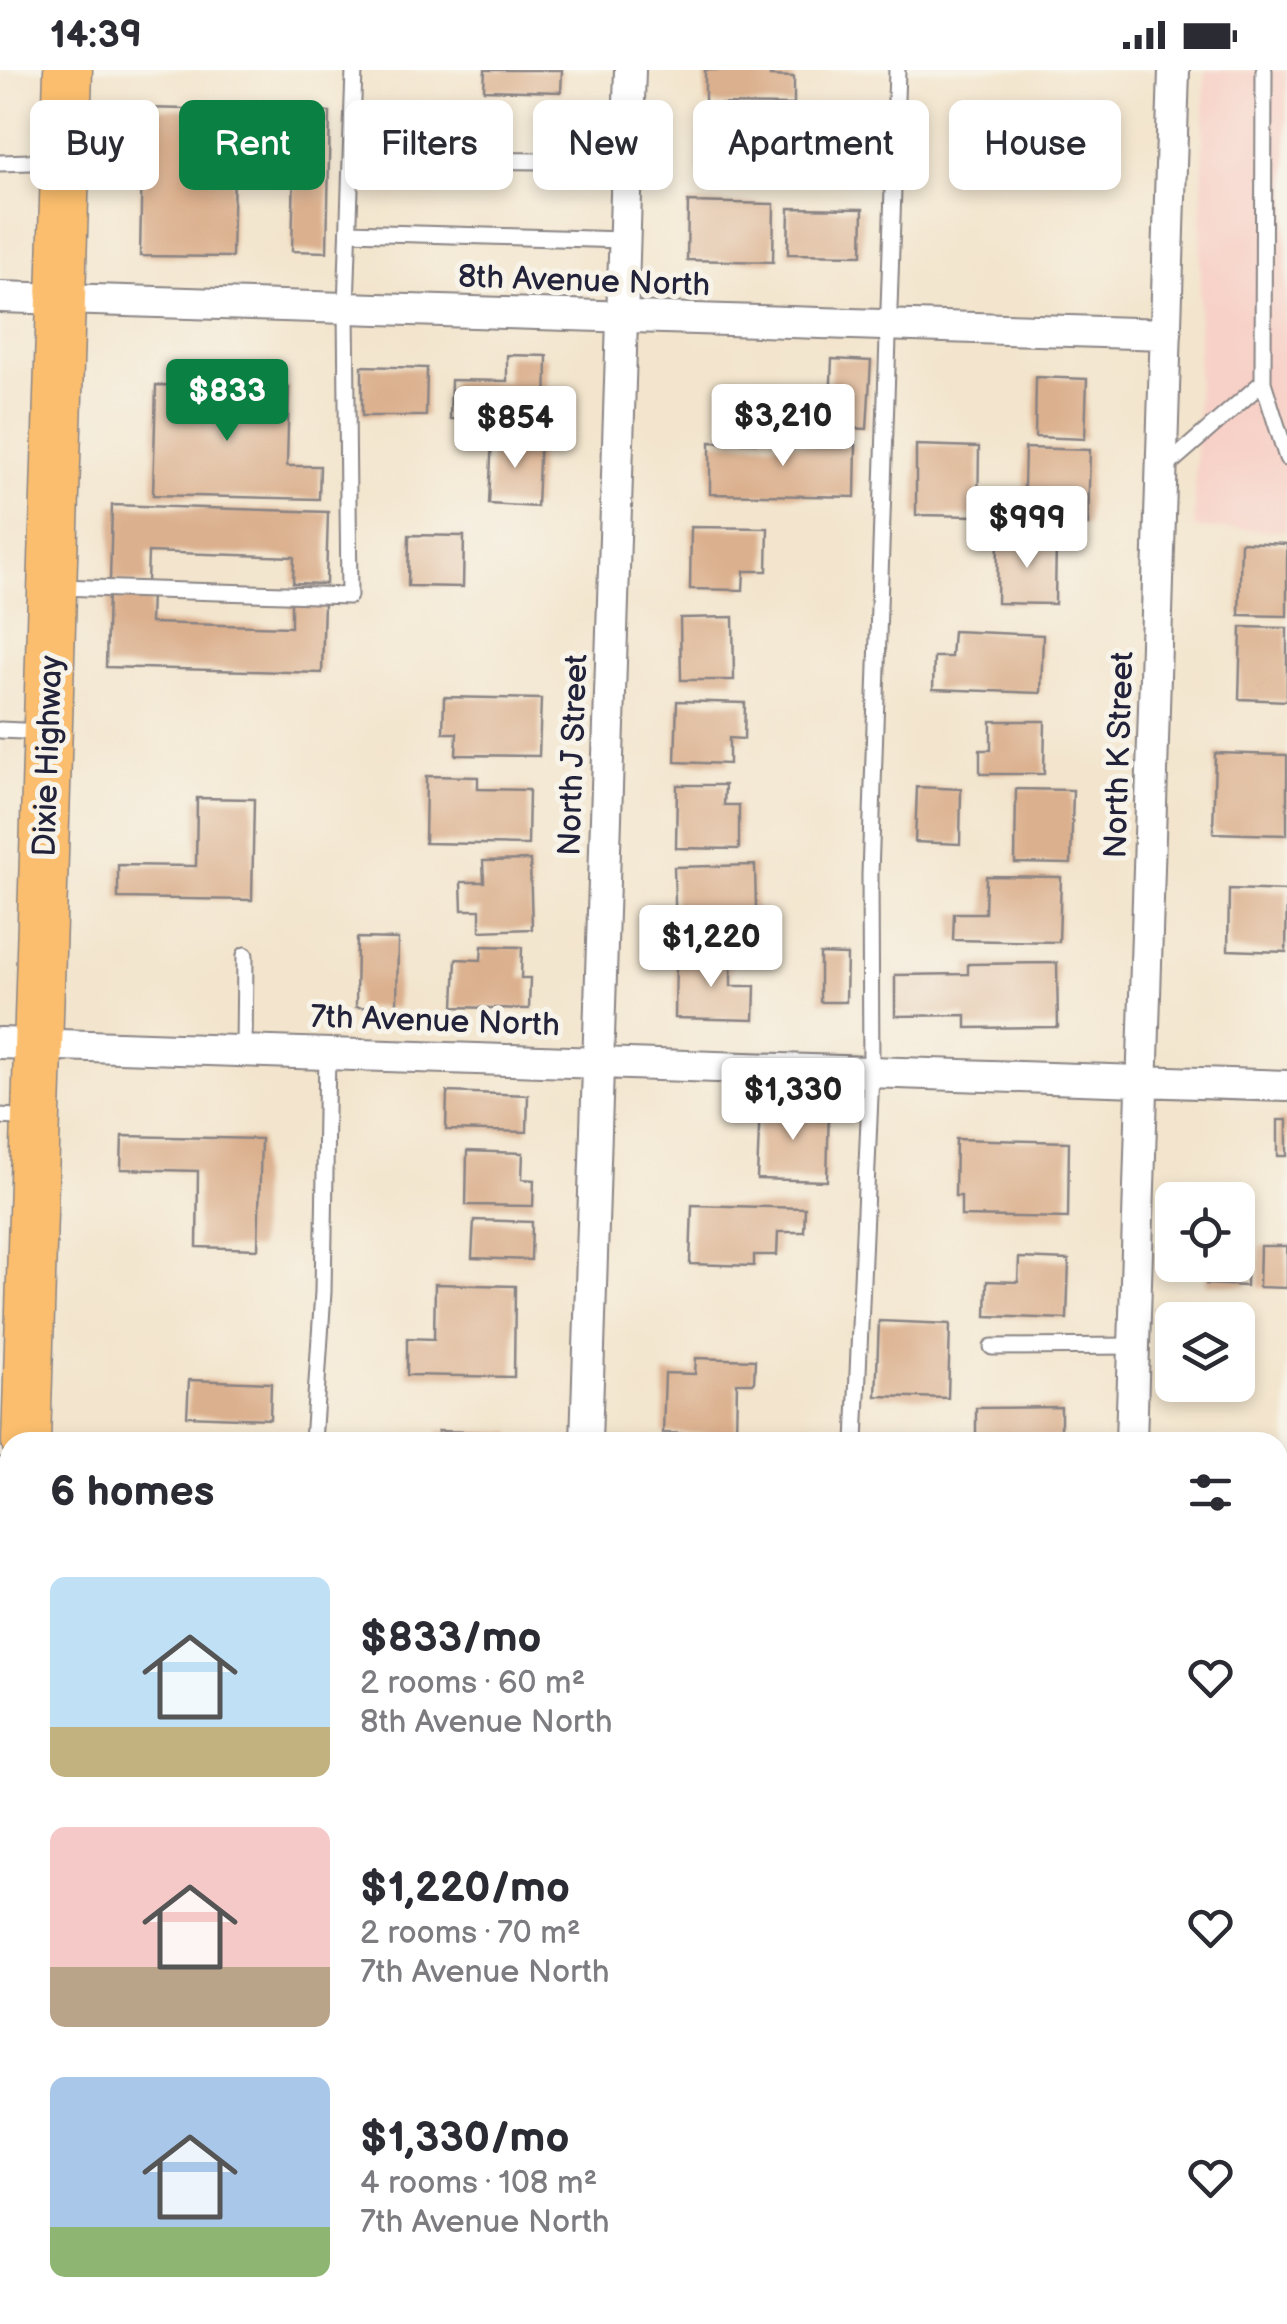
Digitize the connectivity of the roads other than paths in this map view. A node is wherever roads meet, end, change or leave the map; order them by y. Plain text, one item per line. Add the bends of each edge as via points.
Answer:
1 (68, 70) edge
2 (354, 70) edge
3 (630, 70) edge
4 (897, 70) edge
5 (1174, 70) edge
6 (1264, 70) edge
7 (67, 100) edge
8 (353, 100) edge
9 (629, 100) edge
10 (30, 162) edge
11 (0, 163) edge
12 (64, 190) edge
13 (350, 190) edge
14 (626, 190) edge
15 (348, 232) junction
16 (624, 240) junction
17 (0, 297) edge
18 (60, 300) junction
19 (346, 308) junction
20 (622, 316) junction
21 (890, 325) junction
22 (1166, 334) junction
23 (1262, 382) junction
24 (1287, 458) edge
25 (1162, 471) junction
26 (52, 586) junction
27 (0, 730) edge
28 (48, 732) junction
29 (244, 955) dead end
30 (20, 1044) edge
31 (244, 1051) junction
32 (327, 1051) junction
33 (597, 1060) junction
34 (872, 1073) junction
35 (1142, 1082) junction
36 (1287, 1086) edge
37 (18, 1117) edge
38 (1134, 1346) junction
39 (992, 1347) dead end
40 (21, 1432) edge
41 (314, 1432) edge
42 (586, 1432) edge
43 (855, 1432) edge
44 (1131, 1432) edge

1 - 7 main road, Dixie Highway
2 - 8 lane
3 - 9 street, North J Street
4 - 21 lane
5 - 22 street, North K Street
6 - 23 lane
10 - 11 lane
12 - 18 main road, Dixie Highway
13 - 15 lane
14 - 16 street, North J Street
15 - 16 lane
15 - 19 lane
16 - 20 street, North J Street
17 - 18 street, 8th Avenue North
18 - 19 street, 8th Avenue North
18 - 26 main road, Dixie Highway
19 - 20 street, 8th Avenue North
19 - 26 lane via 348,596
20 - 21 street, 8th Avenue North
20 - 33 street, North J Street
21 - 22 street, 8th Avenue North
21 - 34 lane via 870,875
22 - 25 street, North K Street
23 - 24 lane
23 - 25 lane
25 - 35 street, North K Street
26 - 28 main road, Dixie Highway
27 - 28 lane
28 - 30 main road, Dixie Highway
29 - 31 lane
30 - 31 street, 7th Avenue North
30 - 37 main road, Dixie Highway
31 - 32 street, 7th Avenue North
32 - 33 street, 7th Avenue North
32 - 41 lane
33 - 34 street, 7th Avenue North
33 - 42 street, North J Street
34 - 35 street, 7th Avenue North
34 - 43 lane
35 - 36 street, 7th Avenue North
35 - 38 street, North K Street
37 - 40 main road, Dixie Highway
38 - 39 lane
38 - 44 street, North K Street

